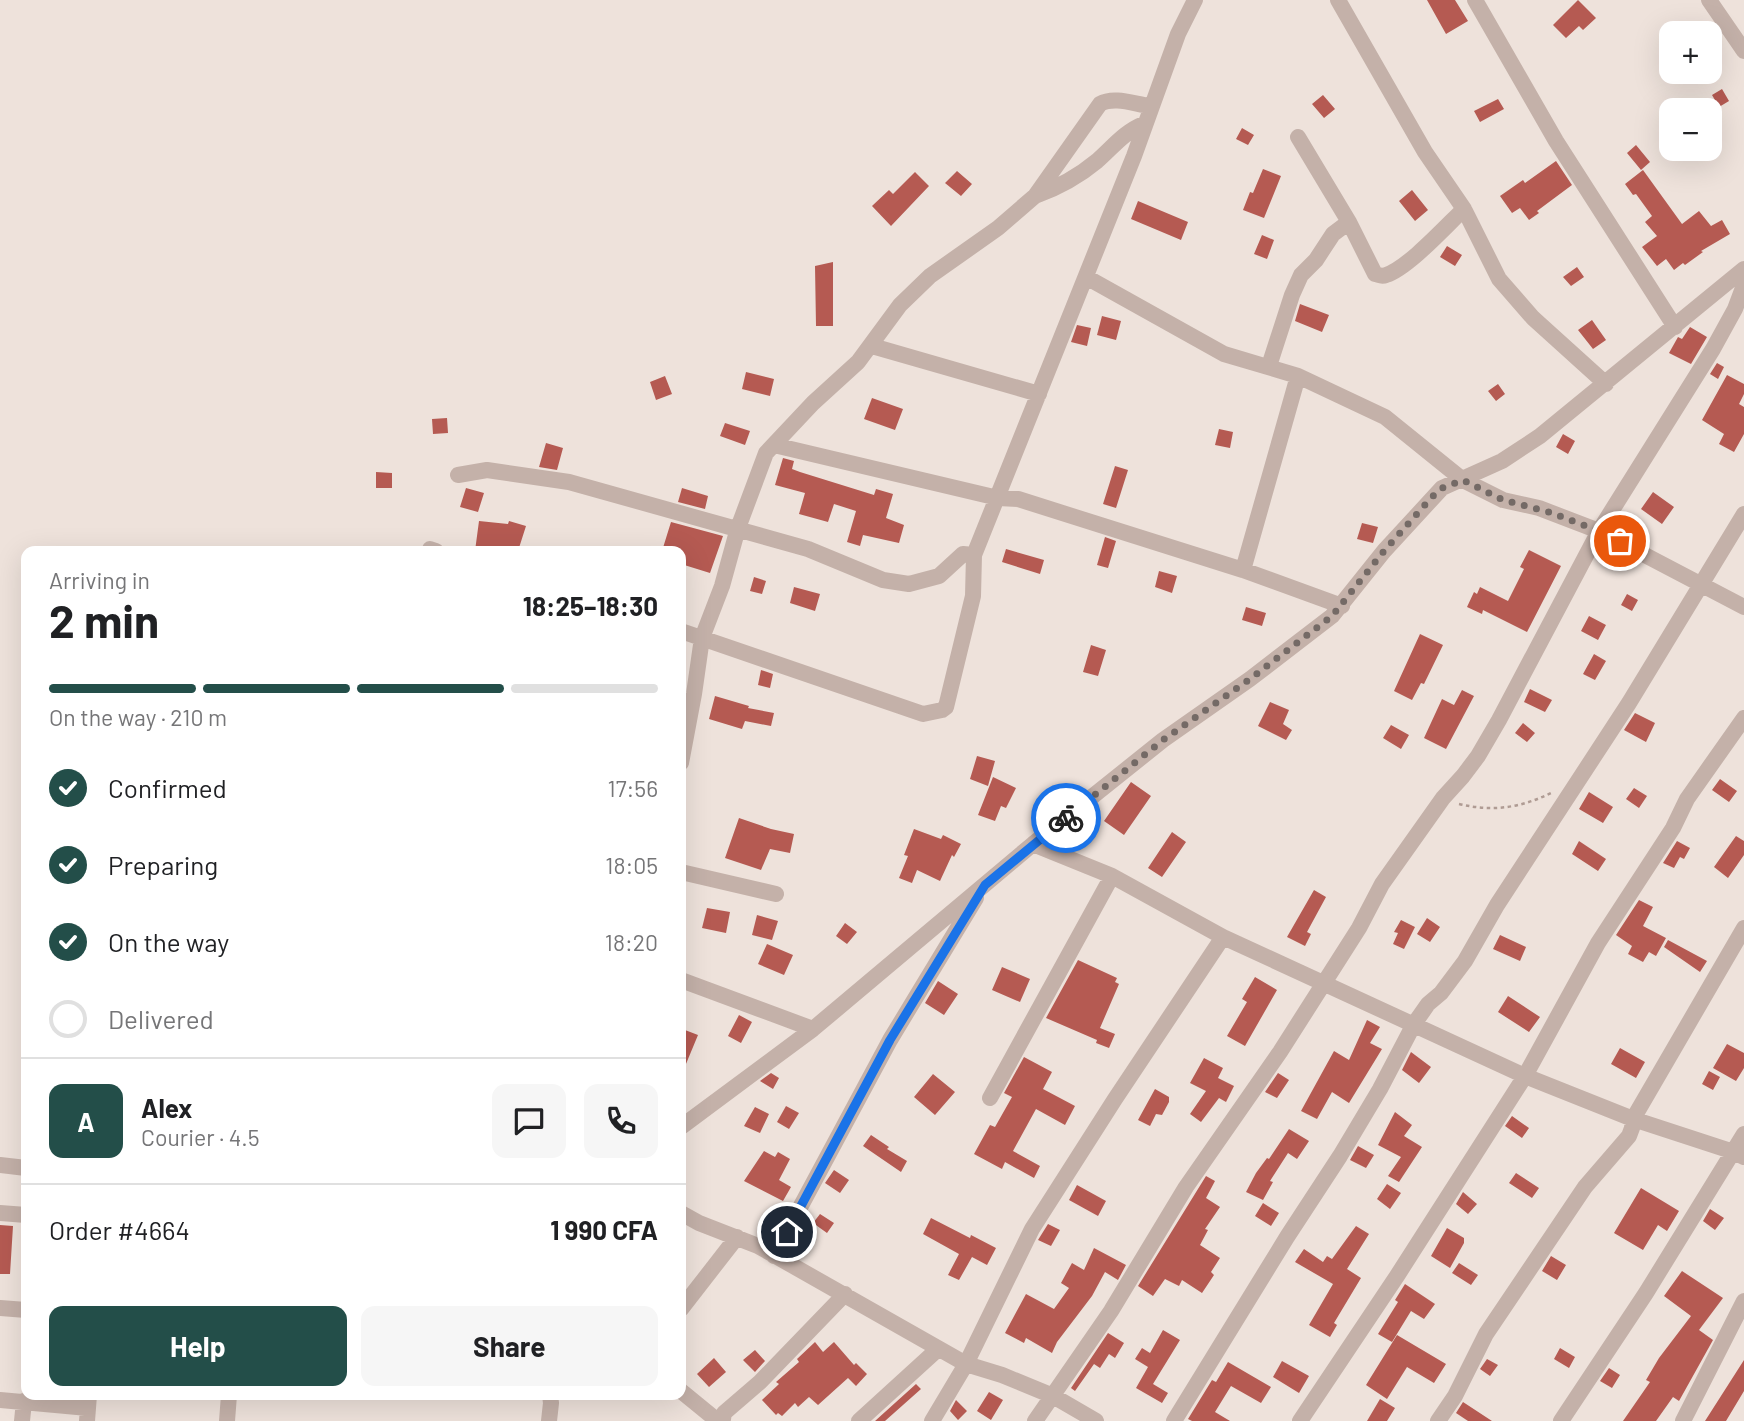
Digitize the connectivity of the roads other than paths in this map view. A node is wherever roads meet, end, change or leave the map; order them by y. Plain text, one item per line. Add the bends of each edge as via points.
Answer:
1 (1195, 0) edge
2 (1338, 0) edge
3 (1475, 0) edge
4 (1709, 0) edge
5 (1744, 51) edge
6 (1150, 106) junction
7 (1144, 124) junction
8 (1298, 137) dead end
9 (1035, 196) junction
10 (1464, 209) junction
11 (1349, 222) junction
12 (1744, 269) edge
13 (1086, 278) junction
14 (1744, 285) edge
15 (1675, 327) junction
16 (872, 346) junction
17 (1269, 366) junction
18 (1298, 376) junction
19 (1606, 384) junction
20 (1039, 394) junction
21 (774, 445) junction
22 (458, 475) dead end
23 (1463, 480) junction
24 (998, 498) junction
25 (1744, 514) edge
26 (738, 528) junction
27 (1599, 531) junction
28 (974, 555) junction
29 (1243, 570) junction
30 (1703, 584) junction
31 (1342, 606) junction
32 (1744, 607) edge
33 (686, 633) edge
34 (702, 638) junction
35 (1744, 718) edge
36 (686, 736) edge
37 (1033, 845) junction
38 (686, 873) edge
39 (1112, 876) junction
40 (985, 885) junction
41 (776, 894) dead end
42 (1744, 928) edge
43 (1223, 937) junction
44 (686, 982) edge
45 (1322, 984) junction
46 (1413, 1024) junction
47 (813, 1028) junction
48 (1525, 1076) junction
49 (990, 1098) dead end
50 (1633, 1119) junction
51 (686, 1123) edge
52 (1744, 1134) edge
53 (1739, 1154) edge
54 (0, 1165) edge
55 (21, 1167) edge
56 (0, 1213) edge
57 (21, 1214) edge
58 (686, 1216) edge
59 (737, 1237) junction
60 (775, 1256) junction
61 (845, 1294) junction
62 (1744, 1301) edge
63 (686, 1303) edge
64 (0, 1308) edge
65 (21, 1310) edge
66 (938, 1349) junction
67 (966, 1364) junction
68 (686, 1395) edge
69 (1054, 1396) junction
70 (0, 1400) edge
71 (229, 1400) edge
72 (550, 1400) edge
73 (24, 1401) junction
74 (88, 1408) edge
75 (22, 1421) edge
76 (227, 1421) edge
77 (549, 1421) edge
78 (859, 1421) edge
79 (932, 1421) edge
80 (1035, 1421) edge
81 (1096, 1421) edge
82 (1174, 1421) edge
83 (1300, 1421) edge
84 (1438, 1421) edge
85 (1562, 1421) edge
86 (1683, 1421) edge

1 - 6 street
2 - 10 street via 1425,152
3 - 15 street via 1556,141
4 - 5 street
6 - 7 street
6 - 9 street via 1107,100 1100,104
7 - 9 street via 1130,130 1087,169
7 - 13 street
8 - 11 street
9 - 16 street via 930,276 900,305
10 - 11 street via 1386,275 1375,274
10 - 19 street via 1499,279 1515,300
11 - 17 street via 1333,234 1301,275
12 - 15 street
13 - 17 street via 1224,354
13 - 20 street
14 - 27 street via 1713,349
15 - 19 street
16 - 20 street
16 - 21 street
17 - 18 street
18 - 23 street via 1385,416
18 - 29 street
19 - 23 street via 1540,436
20 - 24 street
21 - 24 street
21 - 26 street via 766,453
22 - 26 street via 487,470 569,482
23 - 27 street via 1503,500
23 - 31 street via 1432,497
24 - 28 street
24 - 29 street via 1018,499
25 - 30 street
26 - 28 street via 808,549 883,580 909,584 939,576 963,554
26 - 34 street
27 - 30 street
27 - 45 street via 1499,720 1382,884 1360,928
28 - 34 street via 973,596 942,710 923,714
29 - 31 street
30 - 32 street
30 - 46 street via 1465,961
31 - 37 street via 1163,740
33 - 34 street
34 - 36 street
35 - 48 street via 1687,799 1598,943
37 - 39 street
37 - 40 street
38 - 41 street
39 - 43 street
39 - 49 street
40 - 47 street
40 - 60 street via 890,1040
42 - 50 street
43 - 45 street
43 - 67 street via 1032,1229
44 - 47 street
45 - 46 street
45 - 69 street
46 - 48 street
46 - 82 street via 1380,1089
47 - 51 street
48 - 50 street
48 - 83 street
50 - 53 street
50 - 84 street via 1629,1136 1585,1188 1486,1334
52 - 53 street
53 - 85 street
54 - 55 street
56 - 57 street
58 - 59 street
59 - 60 street
59 - 63 street
60 - 61 street
61 - 66 street
61 - 68 street via 723,1419 714,1418
62 - 86 street
64 - 65 street
66 - 67 street
66 - 78 street
67 - 69 street
67 - 79 street
69 - 80 street
69 - 81 street
70 - 73 street
71 - 76 street
72 - 77 street
73 - 74 street
73 - 75 street

